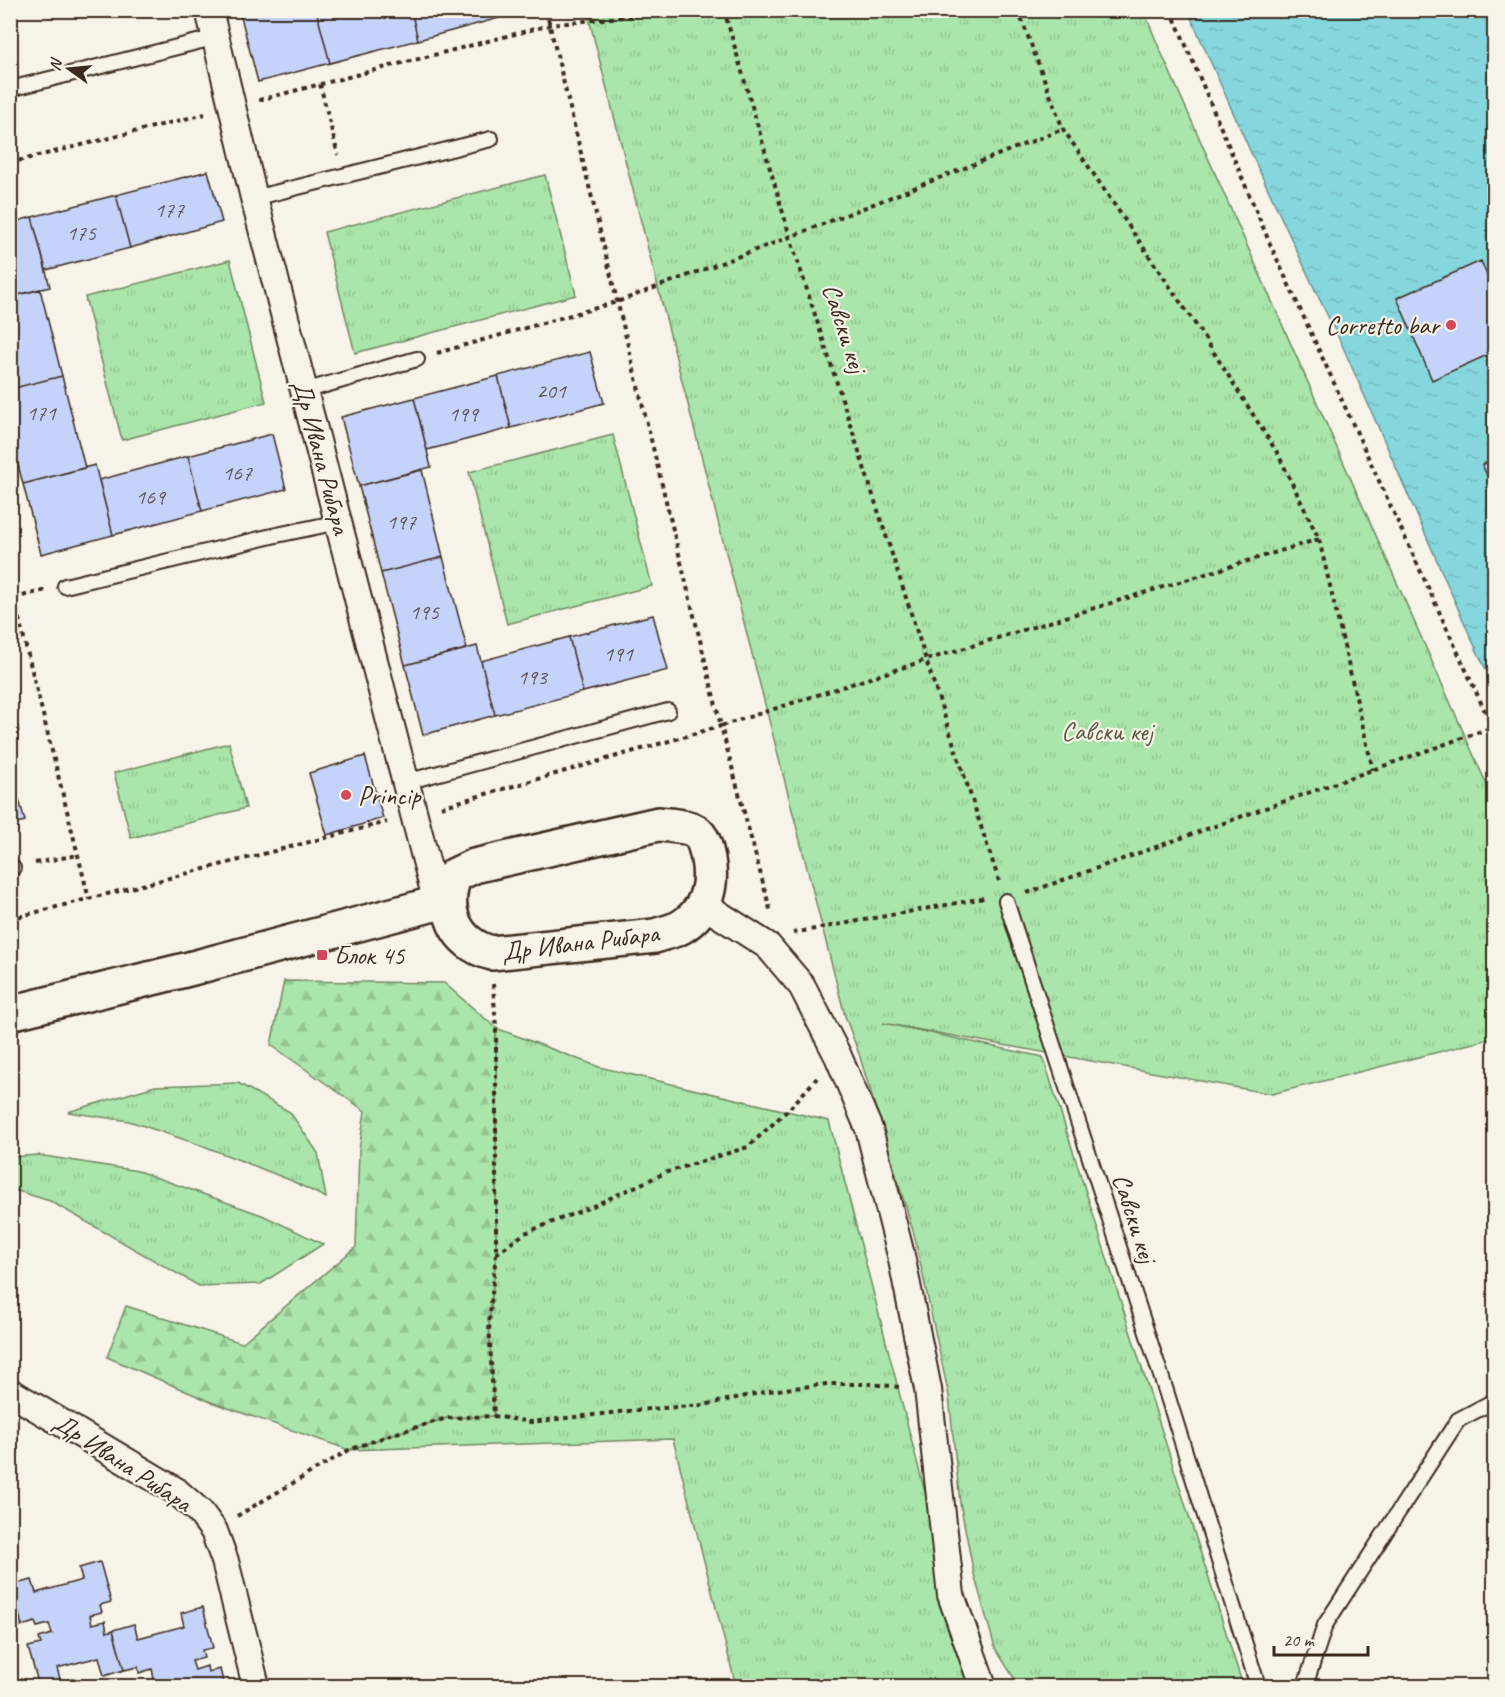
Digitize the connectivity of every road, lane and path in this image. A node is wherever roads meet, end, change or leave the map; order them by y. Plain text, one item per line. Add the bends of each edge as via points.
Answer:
1 (209, 10) edge
2 (546, 10) edge
3 (682, 10) edge
4 (724, 10) edge
5 (1018, 10) edge
6 (1171, 10) edge
7 (550, 25) junction
8 (217, 37) junction
9 (320, 84) junction
10 (10, 89) edge
11 (233, 107) junction
12 (1063, 129) junction
13 (491, 139) dead end
14 (10, 163) edge
15 (344, 176) junction
16 (254, 198) junction
17 (790, 237) junction
18 (616, 302) junction
19 (417, 359) joint
20 (304, 391) junction
21 (339, 522) junction
22 (1319, 538) junction
23 (10, 583) edge
24 (64, 586) joint
25 (14, 597) junction
26 (926, 660) junction
27 (668, 711) dead end
28 (1494, 729) edge
29 (1373, 770) junction
30 (406, 782) junction
31 (78, 855) junction
32 (12, 868) edge
33 (89, 899) dead end
34 (1006, 900) junction
35 (443, 902) junction
36 (704, 905) junction
37 (492, 953) junction
38 (10, 1013) edge
39 (838, 1056) junction
40 (496, 1254) junction
41 (928, 1389) junction
42 (10, 1392) edge
43 (1494, 1401) edge
44 (494, 1416) junction
45 (214, 1531) junction
46 (256, 1686) edge
47 (983, 1686) edge
48 (1258, 1686) edge
49 (1305, 1686) edge

1 - 8 street, Др Ивана Рибара
2 - 7 path
3 - 7 path
4 - 17 path, Савски кеј
5 - 12 path
6 - 28 path via 1271,246
7 - 9 path
7 - 18 path
8 - 10 lane
8 - 11 street, Др Ивана Рибара
9 - 11 path
9 - 15 path
11 - 14 path
11 - 16 street, Др Ивана Рибара
12 - 17 path
12 - 22 path via 1278,454
13 - 15 lane
15 - 16 lane
16 - 20 street, Др Ивана Рибара
17 - 18 path
17 - 26 path, Савски кеј
18 - 19 path
18 - 26 path via 721,726
19 - 20 lane
20 - 21 street, Др Ивана Рибара
21 - 24 lane
21 - 30 street, Др Ивана Рибара
22 - 26 path
22 - 29 path
23 - 25 path
24 - 25 path
25 - 31 path
26 - 34 path, Савски кеј
27 - 30 lane
28 - 29 path
29 - 34 path
30 - 35 street, Др Ивана Рибара
31 - 32 path
31 - 33 path
34 - 48 lane, Савски кеј
35 - 36 street via 455,875 474,867 658,824 694,831 705,844 710,884
35 - 37 street, Др Ивана Рибара via 460,934 481,951
35 - 38 street
36 - 37 street, Др Ивана Рибара via 680,928 655,936
36 - 39 street via 768,946 802,986
37 - 40 path via 496,1028
39 - 40 path via 748,1147 666,1172 525,1233
39 - 41 street via 869,1129 901,1255
40 - 44 path via 489,1323
41 - 44 path via 827,1384 704,1405 531,1422
41 - 47 street via 951,1595
42 - 45 street, Др Ивана Рибара via 176,1491
43 - 49 lane via 1458,1420 1325,1625
44 - 45 path via 447,1418 349,1450
45 - 46 street, Др Ивана Рибара via 225,1560

